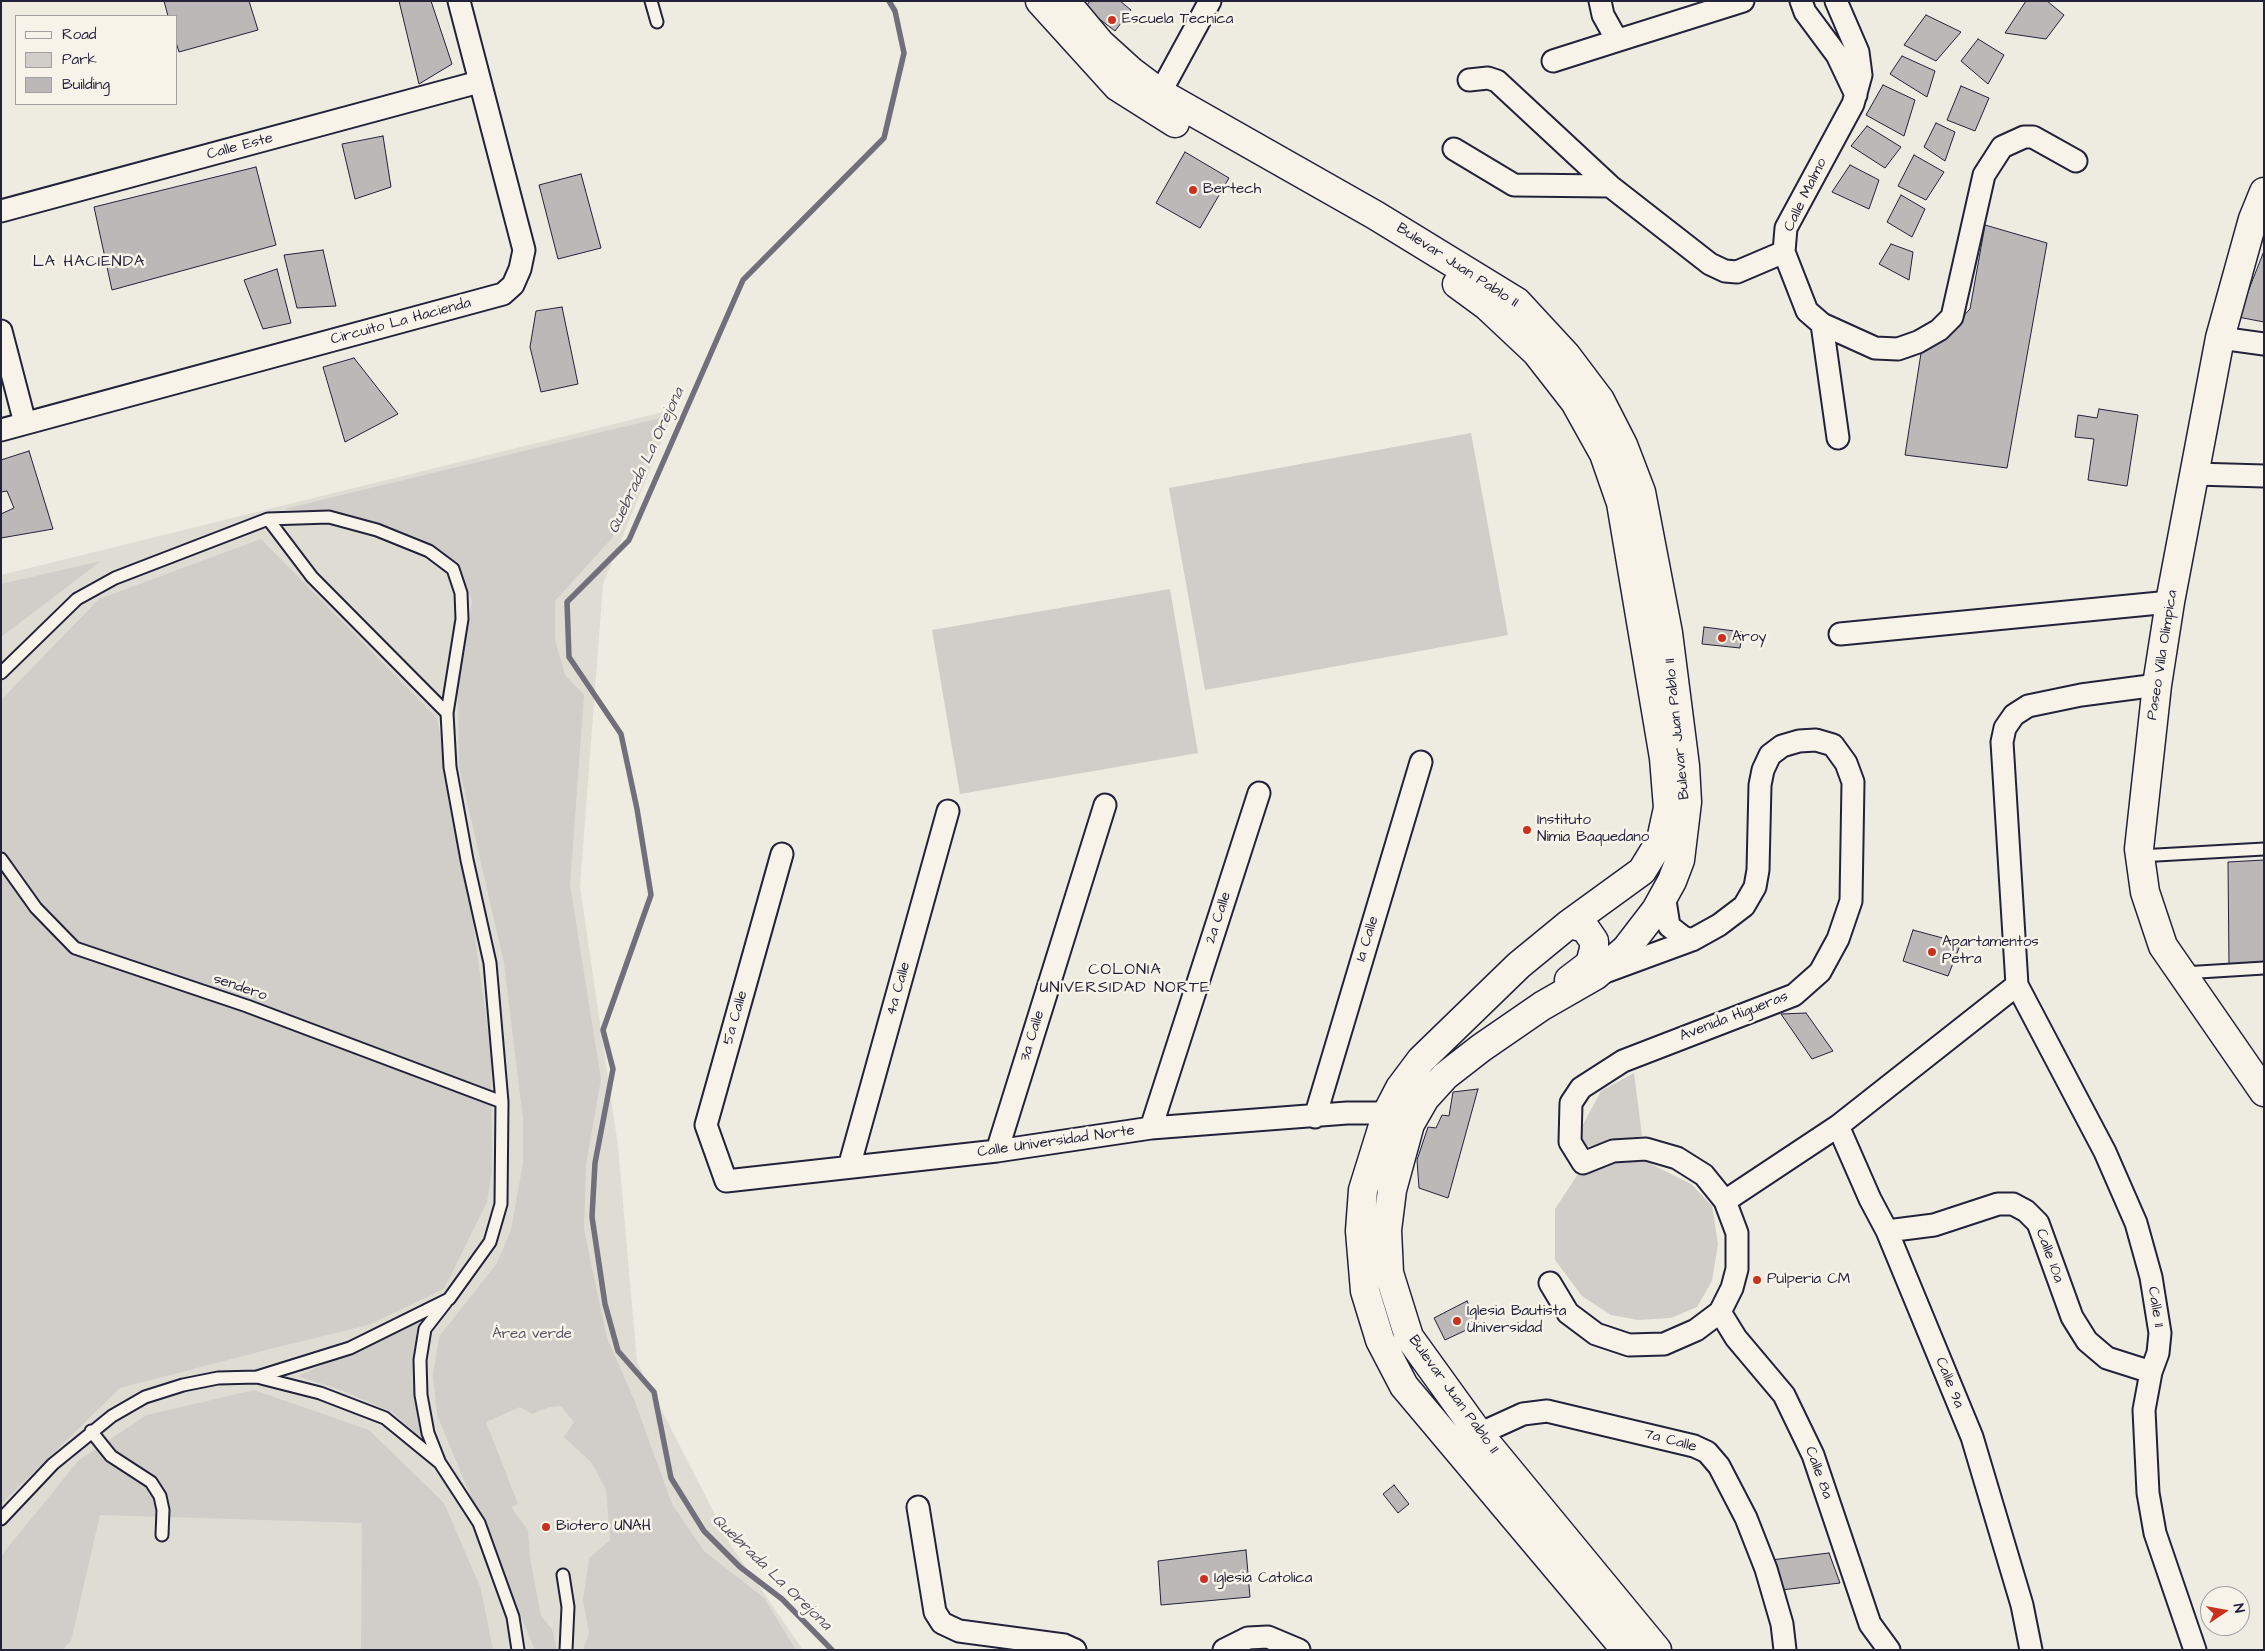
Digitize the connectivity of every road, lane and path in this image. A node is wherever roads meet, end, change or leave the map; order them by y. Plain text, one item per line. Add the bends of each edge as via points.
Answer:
1 (459, 1) edge
2 (651, 1) edge
3 (1040, 1) edge
4 (1210, 1) edge
5 (1600, 1) edge
6 (1743, 1) edge
7 (1801, 1) edge
8 (1836, 1) edge
9 (1071, 4) edge
10 (657, 22) dead end
11 (1619, 40) junction
12 (1553, 61) dead end
13 (1469, 80) dead end
14 (479, 82) junction
15 (1160, 93) junction
16 (1856, 95) junction
17 (1454, 149) dead end
18 (2076, 161) dead end
19 (1610, 186) junction
20 (2264, 192) edge
21 (1, 211) edge
22 (2258, 221) edge
23 (1784, 252) junction
24 (1822, 324) junction
25 (1, 331) edge
26 (2220, 338) junction
27 (2264, 343) edge
28 (26, 423) junction
29 (1, 430) edge
30 (1838, 438) dead end
31 (2195, 474) junction
32 (2264, 476) edge
33 (268, 520) junction
34 (2170, 602) junction
35 (1840, 634) dead end
36 (1, 673) edge
37 (2157, 685) junction
38 (447, 713) junction
39 (1421, 762) dead end
40 (1259, 793) dead end
41 (1104, 806) dead end
42 (948, 811) dead end
43 (2264, 849) edge
44 (782, 854) dead end
45 (2139, 856) junction
46 (1, 860) edge
47 (1664, 894) junction
48 (1569, 924) junction
49 (1692, 940) junction
50 (1519, 965) junction
51 (2264, 968) edge
52 (2182, 973) junction
53 (1596, 975) junction
54 (2017, 985) junction
55 (1552, 1000) junction
56 (2264, 1092) edge
57 (502, 1102) junction
58 (1387, 1113) junction
59 (1315, 1117) junction
60 (1838, 1126) junction
61 (1151, 1128) junction
62 (998, 1151) junction
63 (849, 1167) junction
64 (726, 1181) joint
65 (1725, 1201) junction
66 (1887, 1232) junction
67 (1550, 1283) dead end
68 (449, 1299) junction
69 (1720, 1312) junction
70 (2151, 1372) junction
71 (257, 1377) junction
72 (91, 1432) junction
73 (1479, 1434) junction
74 (440, 1462) junction
75 (918, 1507) dead end
76 (1, 1519) edge
77 (162, 1536) dead end
78 (563, 1575) dead end
79 (518, 1650) edge
80 (566, 1650) edge
81 (1075, 1650) edge
82 (1224, 1650) edge
83 (1299, 1650) edge
84 (1626, 1650) edge
85 (1657, 1650) edge
86 (1785, 1650) edge
87 (1889, 1650) edge
88 (2031, 1650) edge
89 (2195, 1650) edge

1 - 14 street, Circuito La Hacienda
2 - 10 lane
3 - 48 main road, Bulevar Juan Pablo II via 1118,88 1144,106 1415,257 1487,306 1536,352 1575,402 1604,454 1621,503 1664,758 1668,808 1660,840 1642,871
4 - 15 street
5 - 11 street via 1603,14
6 - 11 street
7 - 16 street via 1805,12 1837,55
8 - 16 street, Calle Malmo via 1858,52 1861,75
9 - 15 main road, Bulevar Juan Pablo II via 1100,43
11 - 12 street
13 - 19 street via 1488,78 1497,81
14 - 21 street, Calle Este
14 - 28 street, Circuito La Hacienda via 524,250 513,285 503,294
15 - 47 main road, Bulevar Juan Pablo II via 1375,214 1517,302 1566,355 1600,400 1623,445 1641,492 1679,708 1686,820 1680,860
16 - 23 street, Calle Malmo via 1786,228
17 - 19 street via 1514,185
18 - 24 street, Calle Malmo via 2033,137 2024,137 2002,147 1984,175 1952,317 1939,330 1898,349 1875,348
19 - 23 street via 1710,264 1725,271 1737,272
20 - 22 main road, Paseo Villa Olímpica
22 - 26 main road, Paseo Villa Olímpica
23 - 24 street, Calle Malmo via 1807,311
24 - 30 street
25 - 28 street
26 - 27 street
26 - 31 main road, Paseo Villa Olímpica
28 - 29 street, Circuito La Hacienda
31 - 32 street
31 - 34 main road, Paseo Villa Olímpica
33 - 36 lane via 115,578 77,599
33 - 38 lane via 312,577
33 - 38 lane via 329,517 377,530 429,551 453,569 462,593 462,619
34 - 35 street
34 - 37 main road, Paseo Villa Olímpica
37 - 45 main road, Paseo Villa Olímpica
37 - 54 street via 2028,706 2014,715 2005,728 2002,742
38 - 57 lane via 450,767 490,963
39 - 59 street, 1a Calle
40 - 61 street, 2a Calle
41 - 62 street, 3a Calle
42 - 63 street, 4a Calle
43 - 45 lane
44 - 64 street, 5a Calle via 706,1125
45 - 52 main road, Paseo Villa Olímpica via 2145,892 2163,946
46 - 57 lane, sendero via 36,908 75,948 247,1006
47 - 49 street via 1669,926
47 - 53 main road, Bulevar Juan Pablo II via 1656,910 1626,949
48 - 50 main road, Bulevar Juan Pablo II
48 - 55 main road via 1585,928 1594,941 1594,949 1590,964 1568,981
49 - 53 street, Avenida Higueras
49 - 65 street, Avenida Higueras via 1719,926 1744,906 1755,887 1760,785 1770,755 1782,746 1799,741 1816,740 1833,745 1846,763 1853,782 1850,900 1838,939 1820,972 1794,995 1622,1061 1581,1088 1571,1103 1570,1142 1583,1163 1613,1151 1646,1149 1677,1158 1704,1175
50 - 55 main road via 1516,983 1521,996 1528,1003
50 - 58 main road, Bulevar Juan Pablo II via 1421,1060 1400,1088
51 - 52 lane
52 - 56 main road, Paseo Villa Olímpica
53 - 55 main road, Bulevar Juan Pablo II
54 - 60 street
54 - 70 street, Calle 11 via 2105,1152 2136,1223 2160,1333 2158,1353
55 - 73 main road, Bulevar Juan Pablo II via 1466,1059 1425,1098 1410,1124 1392,1190 1388,1230 1390,1273 1408,1337
57 - 68 lane via 501,1204 490,1242
58 - 59 street, Calle Universidad Norte
58 - 84 main road, Bulevar Juan Pablo II via 1363,1190 1360,1232 1364,1291 1380,1340 1404,1386
59 - 61 street, Calle Universidad Norte
60 - 65 street
60 - 66 street, Calle 9a
61 - 62 street, Calle Universidad Norte
62 - 63 street, Calle Universidad Norte
63 - 64 street, Calle Universidad Norte
65 - 69 street, Avenida Higueras via 1737,1234 1737,1269
66 - 70 street, Calle 10a via 1934,1225 1998,1204 2013,1204 2026,1211 2038,1224 2072,1317 2087,1341 2107,1358
66 - 88 street, Calle 9a via 1972,1437 2022,1605
67 - 69 street, Avenida Higueras via 1568,1313 1596,1334 1629,1345 1664,1344 1696,1330
68 - 71 lane via 350,1348
68 - 74 lane via 425,1329 420,1360 421,1395 428,1433
69 - 87 street, Calle 8a via 1736,1338 1784,1394 1813,1455 1870,1624
70 - 89 street, Calle 11 via 2144,1410 2148,1493 2155,1533
71 - 72 lane via 218,1378 145,1397
71 - 74 lane via 320,1393 385,1418
72 - 76 lane via 53,1464
72 - 77 lane via 111,1456 151,1482 160,1496 163,1510
73 - 85 main road, Bulevar Juan Pablo II
73 - 86 street, 7a Calle via 1523,1414 1547,1412 1694,1446 1707,1452 1719,1466 1746,1518 1766,1569 1782,1624
74 - 79 lane via 479,1523 513,1617
75 - 81 street via 935,1612 942,1623 959,1631
78 - 80 lane via 568,1607
82 - 83 street via 1248,1638 1268,1637

